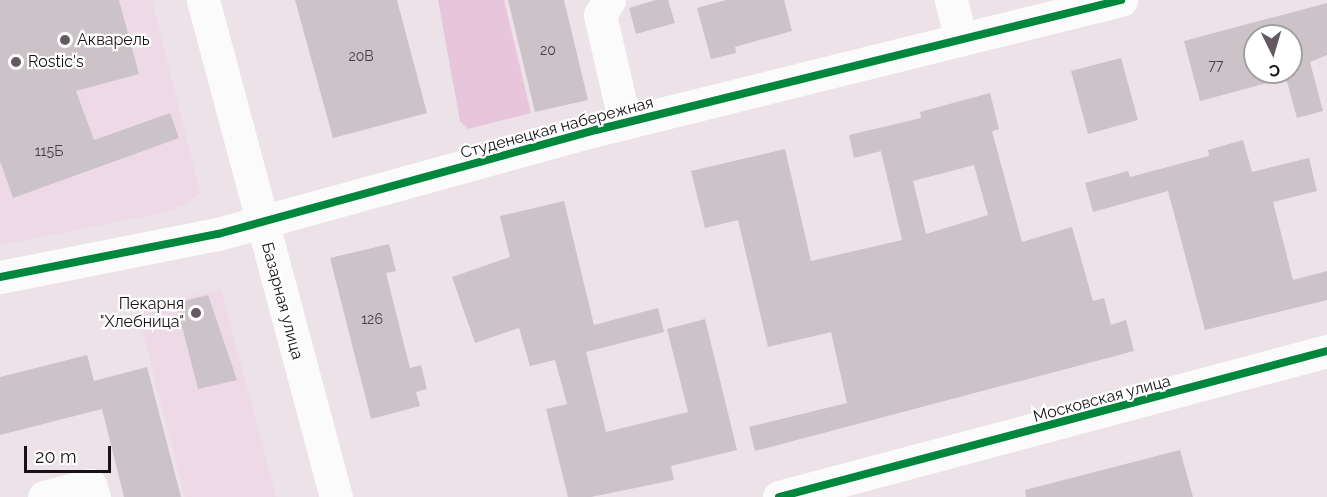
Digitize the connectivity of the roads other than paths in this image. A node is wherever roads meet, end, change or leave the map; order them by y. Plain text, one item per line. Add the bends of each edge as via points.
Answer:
1 (203, 0) edge
2 (609, 0) edge
3 (951, 0) edge
4 (1121, 0) edge
5 (1022, 12) edge
6 (962, 40) junction
7 (625, 123) junction
8 (260, 224) junction
9 (0, 277) edge
10 (1327, 351) edge
11 (44, 497) edge
12 (94, 497) edge
13 (336, 497) edge
14 (779, 497) edge

1 - 8 street, Базарная улица
2 - 7 street via 600,15
3 - 6 street
4 - 5 street, Студенецкая набережная
5 - 6 street, Студенецкая набережная
6 - 7 street, Студенецкая набережная
7 - 8 street, Студенецкая набережная
8 - 9 street, Студенецкая набережная
8 - 13 street, Базарная улица
10 - 14 street, Московская улица
11 - 12 street via 90,485

